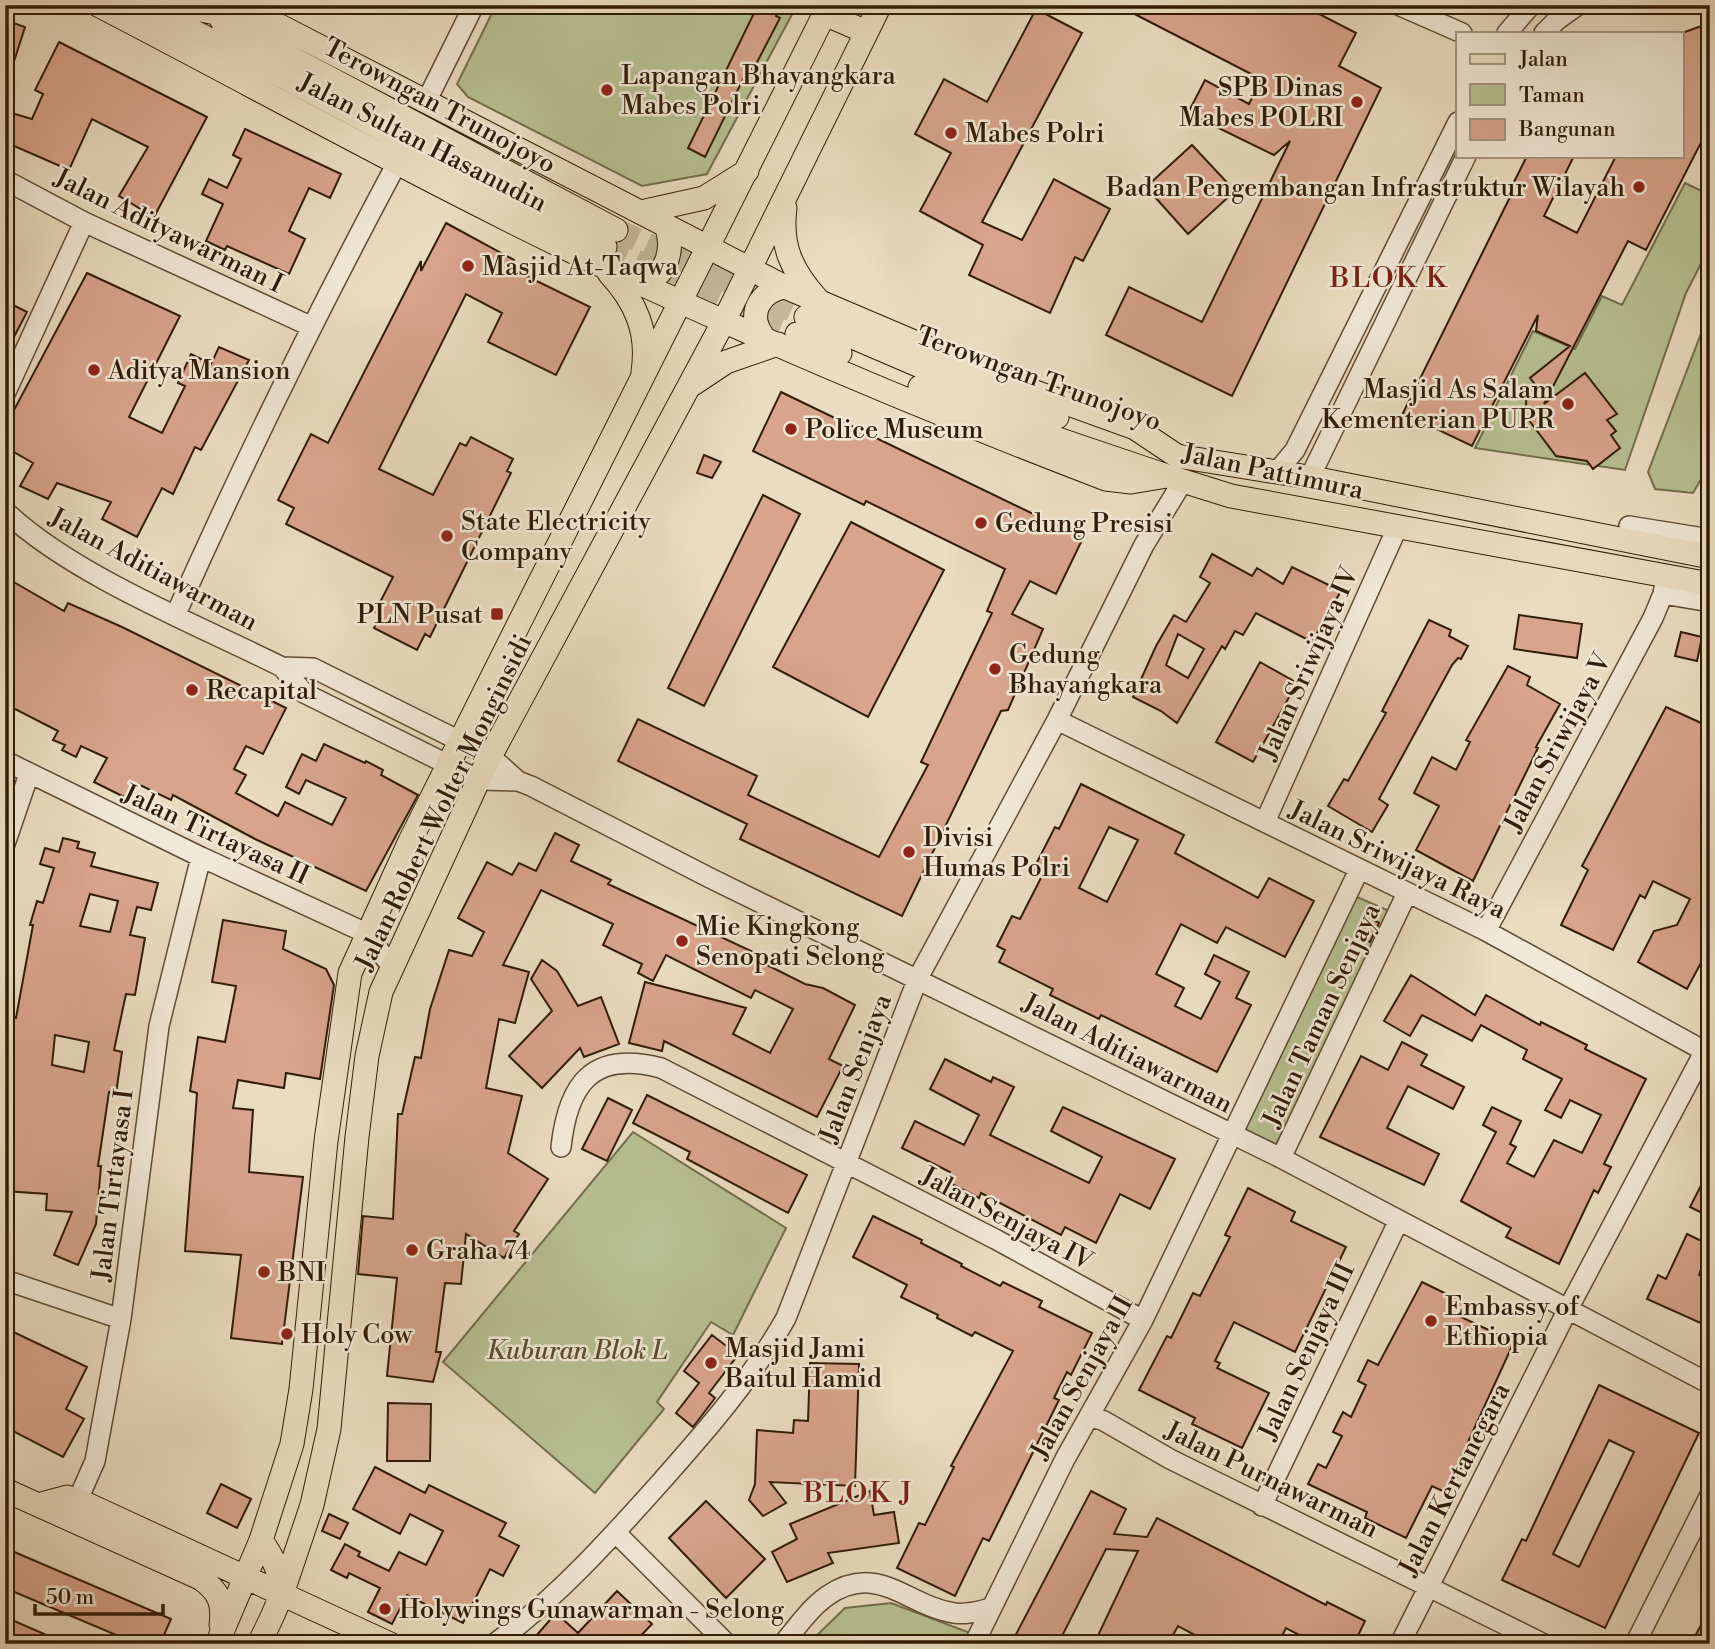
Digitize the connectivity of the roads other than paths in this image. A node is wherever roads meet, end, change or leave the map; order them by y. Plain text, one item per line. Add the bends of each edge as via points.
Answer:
1 (98, 5) edge
2 (141, 5) edge
3 (474, 5) edge
4 (880, 5) edge
5 (1398, 5) edge
6 (1531, 5) edge
7 (1578, 5) edge
8 (827, 10) edge
9 (194, 15) edge
10 (866, 32) junction
11 (1460, 32) edge
12 (1508, 32) edge
13 (1545, 32) edge
14 (219, 68) junction
15 (278, 74) junction
16 (427, 100) junction
17 (1452, 122) edge
18 (1465, 158) edge
19 (397, 163) junction
20 (750, 168) junction
21 (5, 180) edge
22 (787, 194) junction
23 (641, 212) junction
24 (84, 222) junction
25 (667, 228) junction
26 (606, 246) junction
27 (708, 247) junction
28 (750, 269) junction
29 (640, 283) junction
30 (785, 287) junction
31 (681, 300) junction
32 (725, 319) junction
33 (310, 326) junction
34 (793, 327) junction
35 (642, 385) junction
36 (689, 387) junction
37 (5, 394) edge
38 (1176, 471) junction
39 (1277, 472) junction
40 (1310, 477) junction
41 (5, 511) edge
42 (1398, 526) junction
43 (1629, 526) dead end
44 (1710, 539) edge
45 (1710, 557) edge
46 (1710, 584) edge
47 (1664, 585) junction
48 (1710, 602) edge
49 (176, 614) junction
50 (282, 667) junction
51 (1057, 720) junction
52 (461, 741) junction
53 (490, 756) junction
54 (5, 761) edge
55 (450, 764) junction
56 (29, 774) junction
57 (479, 780) junction
58 (518, 780) junction
59 (1265, 822) junction
60 (5, 844) edge
61 (201, 857) junction
62 (1359, 870) junction
63 (1407, 893) junction
64 (1486, 931) junction
65 (366, 933) junction
66 (392, 967) junction
67 (918, 978) junction
68 (1708, 1049) edge
69 (1232, 1134) junction
70 (357, 1137) junction
71 (326, 1141) junction
72 (561, 1147) dead end
73 (1281, 1158) junction
74 (847, 1164) junction
75 (1399, 1220) junction
76 (5, 1280) edge
77 (1567, 1311) junction
78 (121, 1318) junction
79 (1143, 1320) junction
80 (1710, 1384) edge
81 (1090, 1416) junction
82 (5, 1490) edge
83 (1710, 1495) edge
84 (1262, 1506) junction
85 (74, 1509) junction
86 (616, 1533) junction
87 (261, 1540) junction
88 (245, 1577) junction
89 (1430, 1586) junction
90 (282, 1594) junction
91 (991, 1608) junction
92 (514, 1635) edge
93 (218, 1640) edge
94 (259, 1644) edge
95 (390, 1644) edge
96 (494, 1644) edge
97 (727, 1644) edge
98 (783, 1644) edge
99 (974, 1644) edge
100 (1400, 1644) edge
101 (1544, 1644) edge
102 (1635, 1644) edge

1 - 14 main road, Jalan Sultan Hasanudin
2 - 9 main road
3 - 16 street
4 - 10 main road, Jalan Robert Wolter Monginsidi
5 - 11 street
6 - 12 street
7 - 13 street
8 - 10 main road
8 - 20 main road, Jalan Robert Wolter Monginsidi
9 - 15 main road, Terowngan Trunojoyo
9 - 16 main road, Jalan Sultan Hasanudin via 280,26
9 - 26 main road, Terowngan Trunojoyo
10 - 22 main road, Jalan Robert Wolter Monginsidi
14 - 15 main road
14 - 19 main road, Jalan Sultan Hasanudin
15 - 26 main road, Terowngan Trunojoyo
16 - 23 main road, Jalan Sultan Hasanudin
17 - 39 street via 1295,450
18 - 40 street
19 - 26 main road, Jalan Sultan Hasanudin
19 - 33 street
20 - 23 main road via 705,198
20 - 27 main road, Jalan Robert Wolter Monginsidi
21 - 24 street, Jalan Adityawarman I
22 - 28 main road, Jalan Robert Wolter Monginsidi
22 - 34 main road via 784,246 801,281
23 - 25 main road, Jalan Sultan Hasanudin
24 - 33 street, Jalan Adityawarman I
24 - 37 street
25 - 27 main road, Jalan Sultan Hasanudin
25 - 29 main road via 671,249 665,264 653,280
26 - 29 main road, Jalan Sultan Hasanudin
26 - 35 main road via 631,297 646,351
27 - 28 main road, Jalan Sultan Hasanudin
27 - 31 main road, Jalan Robert Wolter Monginsidi
28 - 30 main road, Jalan Pattimura
28 - 32 main road, Jalan Robert Wolter Monginsidi
29 - 31 main road, Jalan Sultan Hasanudin
30 - 34 main road, Jalan Pattimura
30 - 34 main road via 765,294 754,318
31 - 32 main road, Jalan Sultan Hasanudin
31 - 35 main road, Jalan Robert Wolter Monginsidi
32 - 34 main road, Jalan Pattimura
32 - 36 main road, Jalan Robert Wolter Monginsidi
33 - 49 street
34 - 36 main road
34 - 38 main road, Jalan Pattimura via 1013,384 1135,428
34 - 38 main road, Jalan Pattimura via 965,425 1106,479 1131,482
35 - 52 main road, Jalan Robert Wolter Monginsidi
36 - 53 main road, Jalan Robert Wolter Monginsidi
38 - 39 main road, Jalan Pattimura
38 - 42 main road, Jalan Pattimura via 1231,496
38 - 51 street, Jalan Senjaya
39 - 40 main road, Jalan Pattimura
40 - 45 main road, Jalan Pattimura
41 - 49 street, Jalan Aditiawarman via 50,546
42 - 47 main road, Jalan Pattimura
42 - 59 street, Jalan Sriwijaya IV
43 - 44 street
46 - 47 main road, Jalan Pattimura
47 - 48 street, Jalan Pattimura
47 - 64 street, Jalan Sriwijaya V via 1653,618
49 - 50 street, Jalan Aditiawarman
50 - 52 street, Jalan Aditiawarman via 313,668
50 - 55 street, Jalan Aditiawarman via 303,693
51 - 59 street, Jalan Sriwijaya Raya
51 - 67 street, Jalan Senjaya
52 - 53 street, Jalan Aditiawarman
52 - 55 main road, Jalan Robert Wolter Monginsidi
53 - 57 main road, Jalan Robert Wolter Monginsidi
53 - 58 street, Jalan Aditiawarman
54 - 56 street, Jalan Tirtayasa II
55 - 57 street, Jalan Aditiawarman
55 - 65 main road, Jalan Robert Wolter Monginsidi
56 - 60 street
56 - 61 street, Jalan Tirtayasa II
57 - 58 street, Jalan Aditiawarman
57 - 66 main road, Jalan Robert Wolter Monginsidi
58 - 67 street, Jalan Aditiawarman
59 - 62 street, Jalan Sriwijaya Raya
61 - 65 street, Jalan Tirtayasa II
61 - 78 street, Jalan Tirtayasa I via 159,1026
62 - 63 street, Jalan Sriwijaya Raya
62 - 69 street, Jalan Taman Senjaya
63 - 64 street, Jalan Sriwijaya Raya
63 - 73 street, Jalan Taman Senjaya
64 - 68 street, Jalan Sriwijaya Raya
65 - 66 street, Jalan Tirtayasa II
65 - 71 main road, Jalan Robert Wolter Monginsidi via 350,973
66 - 70 main road, Jalan Robert Wolter Monginsidi via 381,992 367,1056
67 - 69 street, Jalan Aditiawarman
67 - 74 street, Jalan Senjaya
68 - 77 street, Jalan Kertanegara
69 - 73 street, Jalan Aditiawarman
69 - 79 street, Jalan Senjaya II
70 - 71 main road
70 - 90 main road, Jalan Robert Wolter Monginsidi via 329,1429 312,1505
71 - 87 main road, Jalan Robert Wolter Monginsidi via 292,1444
72 - 74 street, Jalan Senjaya IV via 569,1101 589,1074 623,1063 647,1064
73 - 75 street, Jalan Aditiawarman
74 - 79 street, Jalan Senjaya IV
74 - 86 street, Jalan Senjaya via 786,1318 764,1358 730,1404
75 - 77 street, Jalan Aditiawarman
75 - 84 street, Jalan Senjaya III
76 - 78 street
77 - 80 street, Jalan Aditiawarman
77 - 89 street, Jalan Kertanegara
78 - 85 street, Jalan Tirtayasa I via 95,1461
79 - 81 street, Jalan Senjaya II
81 - 84 street, Jalan Purnawarman
81 - 91 street, Jalan Senjaya II
82 - 85 main road via 41,1504 67,1497
83 - 102 street
84 - 89 street, Jalan Purnawarman
85 - 88 main road
85 - 93 main road via 214,1587 222,1606
86 - 92 street, Jalan Senjaya
86 - 97 street
87 - 88 main road, Jalan Robert Wolter Monginsidi
87 - 90 main road via 276,1565
88 - 90 main road
88 - 93 main road, Jalan Robert Wolter Monginsidi
89 - 100 street, Jalan Kertanegara
89 - 101 street, Jalan Purnawarman
90 - 94 main road, Jalan Robert Wolter Monginsidi
90 - 95 main road
91 - 98 street via 952,1613 871,1582 827,1596
91 - 99 street, Jalan Senjaya II
92 - 96 street, Jalan Senjaya

